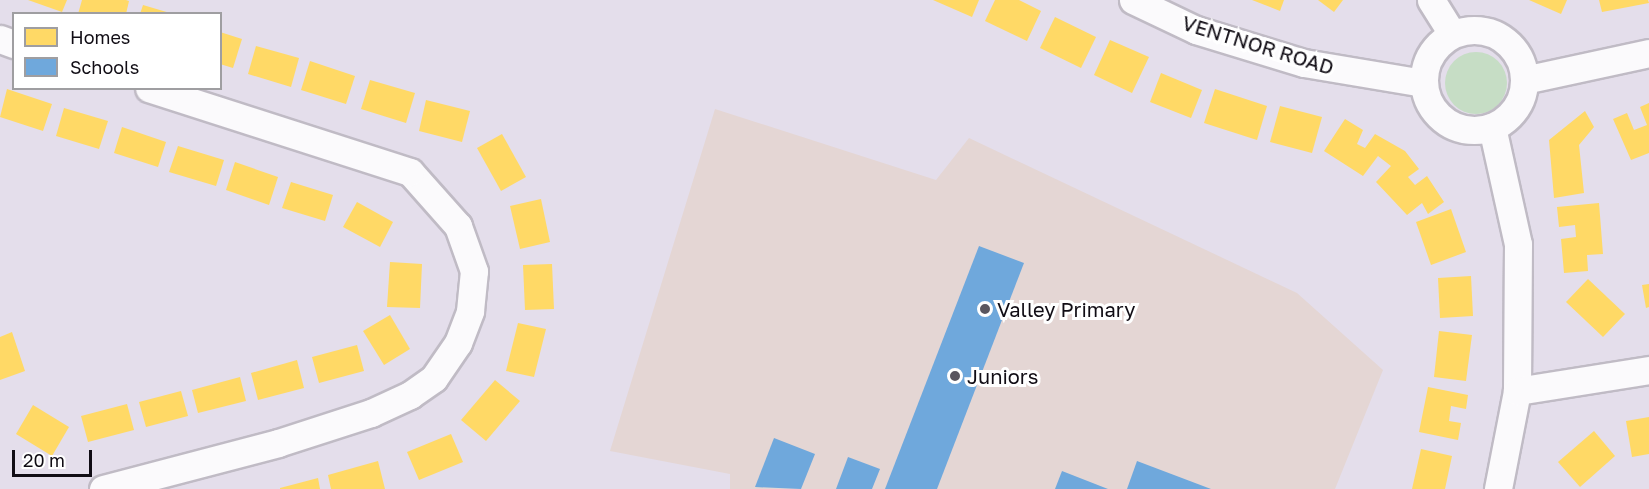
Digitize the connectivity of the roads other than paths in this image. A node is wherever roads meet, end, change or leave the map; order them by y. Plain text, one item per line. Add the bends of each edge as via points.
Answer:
1 (1133, 0) edge
2 (1431, 0) edge
3 (1452, 34) junction
4 (1649, 53) edge
5 (1524, 80) junction
6 (1423, 83) junction
7 (155, 90) edge
8 (1492, 127) junction
9 (1649, 370) edge
10 (1517, 391) junction
11 (103, 489) edge
12 (1498, 489) edge

1 - 6 street, VENTNOR ROAD via 1196,30 1304,63
2 - 3 street
3 - 5 street via 1482,30 1506,41 1518,56
3 - 6 street via 1429,56
4 - 5 street
5 - 8 street via 1520,101 1510,115
6 - 8 street via 1427,101 1443,121 1465,130
7 - 11 street via 410,172 458,226 474,271 470,311 458,343 434,378 410,395 371,413 278,443
8 - 10 street via 1518,244
9 - 10 street
10 - 12 street

